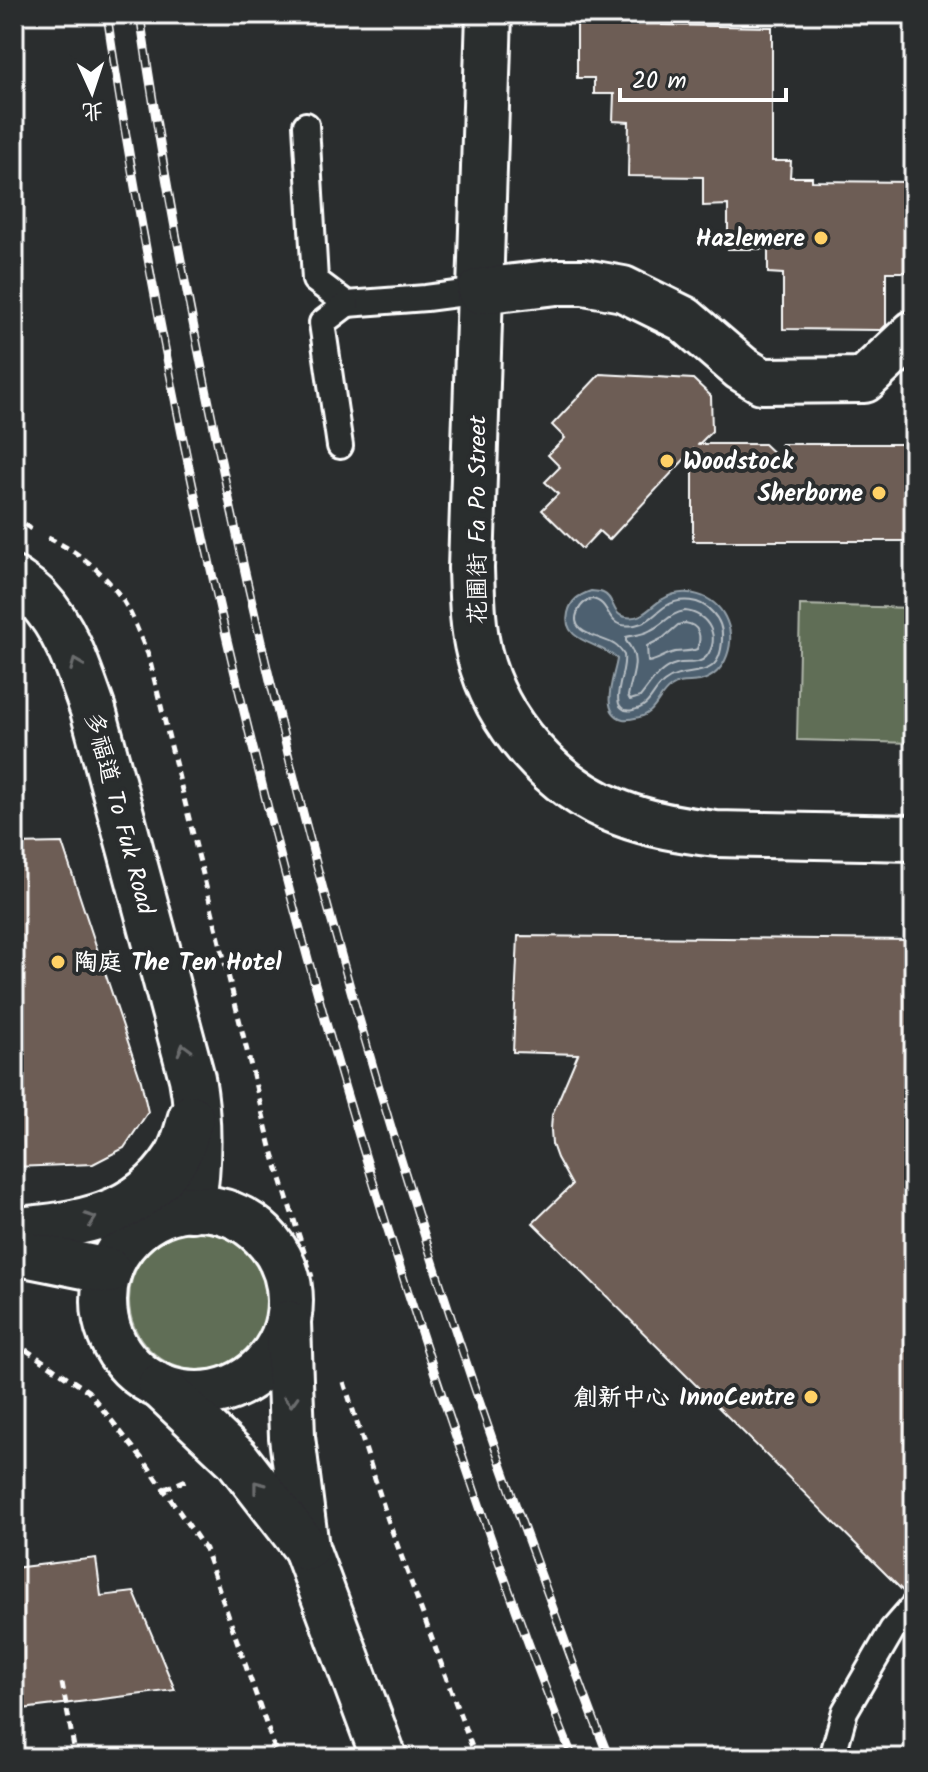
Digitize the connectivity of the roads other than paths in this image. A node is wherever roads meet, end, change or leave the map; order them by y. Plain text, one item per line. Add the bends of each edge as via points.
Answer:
1 (489, 14) edge
2 (306, 125) dead end
3 (480, 291) junction
4 (347, 304) junction
5 (914, 333) edge
6 (340, 446) dead end
7 (14, 580) edge
8 (914, 838) edge
9 (196, 1102) junction
10 (192, 1209) junction
11 (14, 1230) edge
12 (14, 1252) edge
13 (109, 1271) junction
14 (288, 1323) junction
15 (160, 1386) junction
16 (306, 1548) junction
17 (914, 1605) edge
18 (384, 1758) edge
19 (832, 1758) edge

1 - 3 street, 花圃街 Fa Po Street
2 - 4 lane via 315,280
3 - 4 lane
3 - 5 street via 557,282 623,289 684,319 762,381 864,380
3 - 8 street, 花圃街 Fa Po Street via 473,614 490,686 531,749 588,798 653,824 716,834
4 - 6 lane via 322,323
9 -> 7 street, 多福道 To Fuk Road via 77,664 60,628 37,598
9 - 10 street, 多福道 To Fuk Road
11 -> 9 street via 77,1224 125,1207 158,1182 178,1155
10 - 13 street via 165,1214 141,1227
10 - 14 street via 221,1211 247,1222 269,1242 284,1267 291,1294
12 - 13 street
13 - 15 street via 103,1298 107,1326 136,1372
14 - 15 street via 278,1349 239,1384 213,1393
14 -> 16 street via 292,1437
16 -> 15 street via 237,1459
16 - 18 street
17 - 19 lane via 892,1630 845,1711

